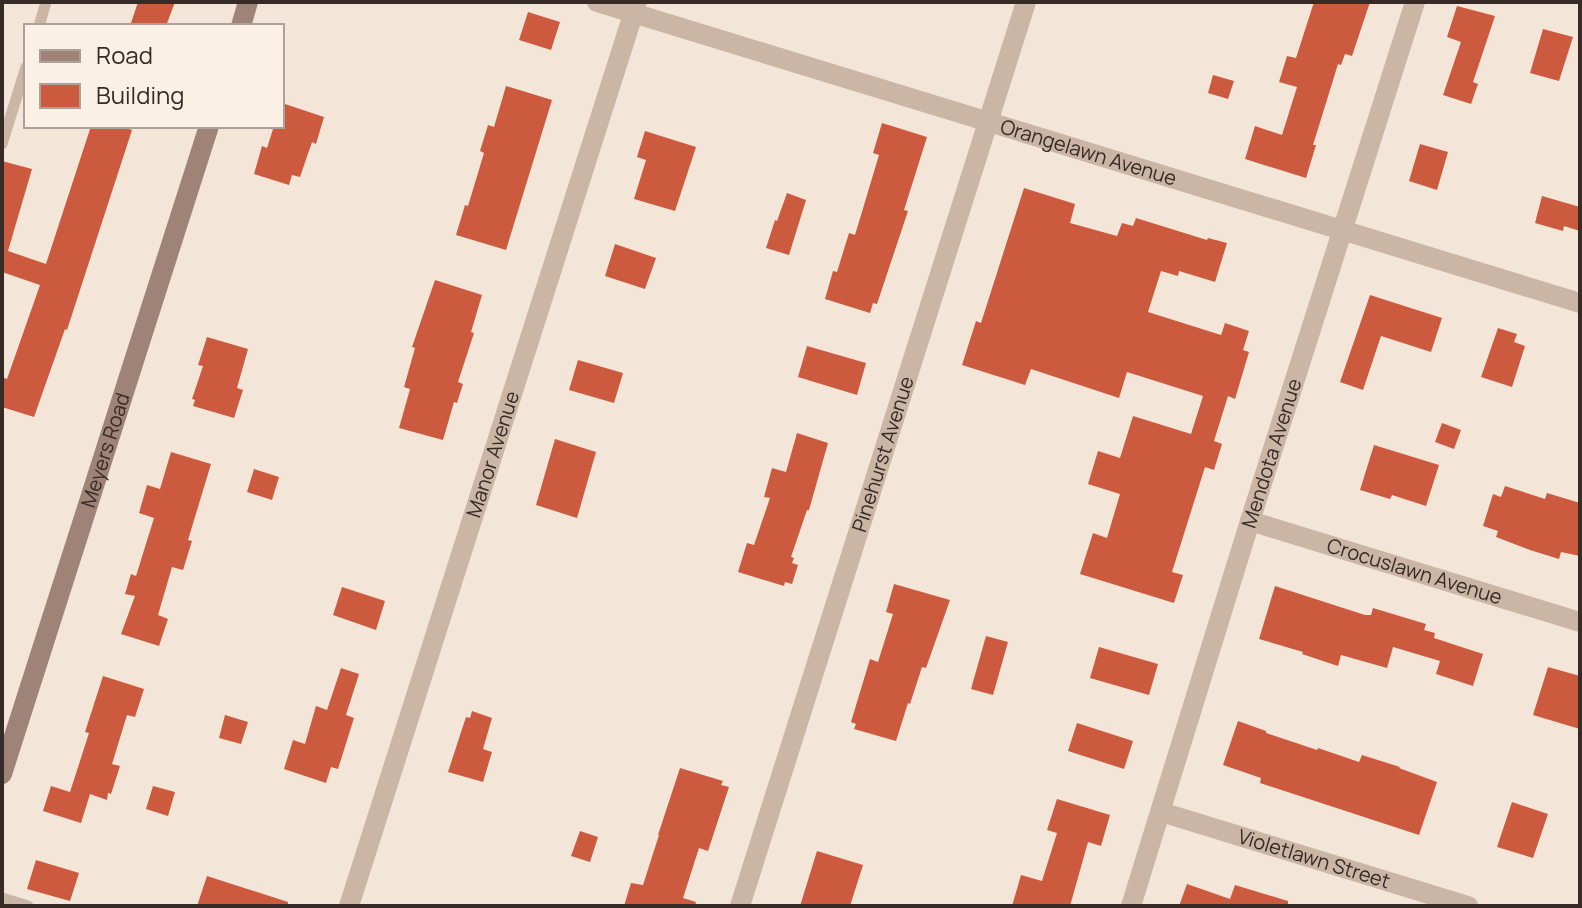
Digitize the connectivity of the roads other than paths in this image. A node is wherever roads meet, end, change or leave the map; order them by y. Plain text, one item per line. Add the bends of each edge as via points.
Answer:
1 (46, 2) edge
2 (248, 2) edge
3 (597, 2) edge
4 (1026, 2) edge
5 (1415, 2) edge
6 (635, 8) edge
7 (40, 24) edge
8 (242, 24) edge
9 (24, 73) edge
10 (988, 122) junction
11 (208, 128) edge
12 (2, 144) edge
13 (1343, 230) junction
14 (1580, 303) edge
15 (1250, 521) junction
16 (1580, 622) edge
17 (2, 774) edge
18 (1161, 812) junction
19 (2, 898) edge
20 (28, 906) edge
21 (349, 906) edge
22 (740, 906) edge
23 (1131, 906) edge
24 (1468, 906) edge

1 - 7 lane
2 - 8 street
3 - 6 street, Orangelawn Avenue
4 - 10 street, Pinehurst Avenue
5 - 13 street, Mendota Avenue
6 - 10 street, Orangelawn Avenue
6 - 21 street, Manor Avenue
9 - 12 lane
10 - 13 street, Orangelawn Avenue
10 - 22 street, Pinehurst Avenue
11 - 17 street, Meyers Road
13 - 14 street, Orangelawn Avenue
13 - 15 street, Mendota Avenue
15 - 16 street, Crocuslawn Avenue
15 - 18 street, Mendota Avenue
18 - 23 street, Mendota Avenue
18 - 24 street, Violetlawn Street
19 - 20 lane

